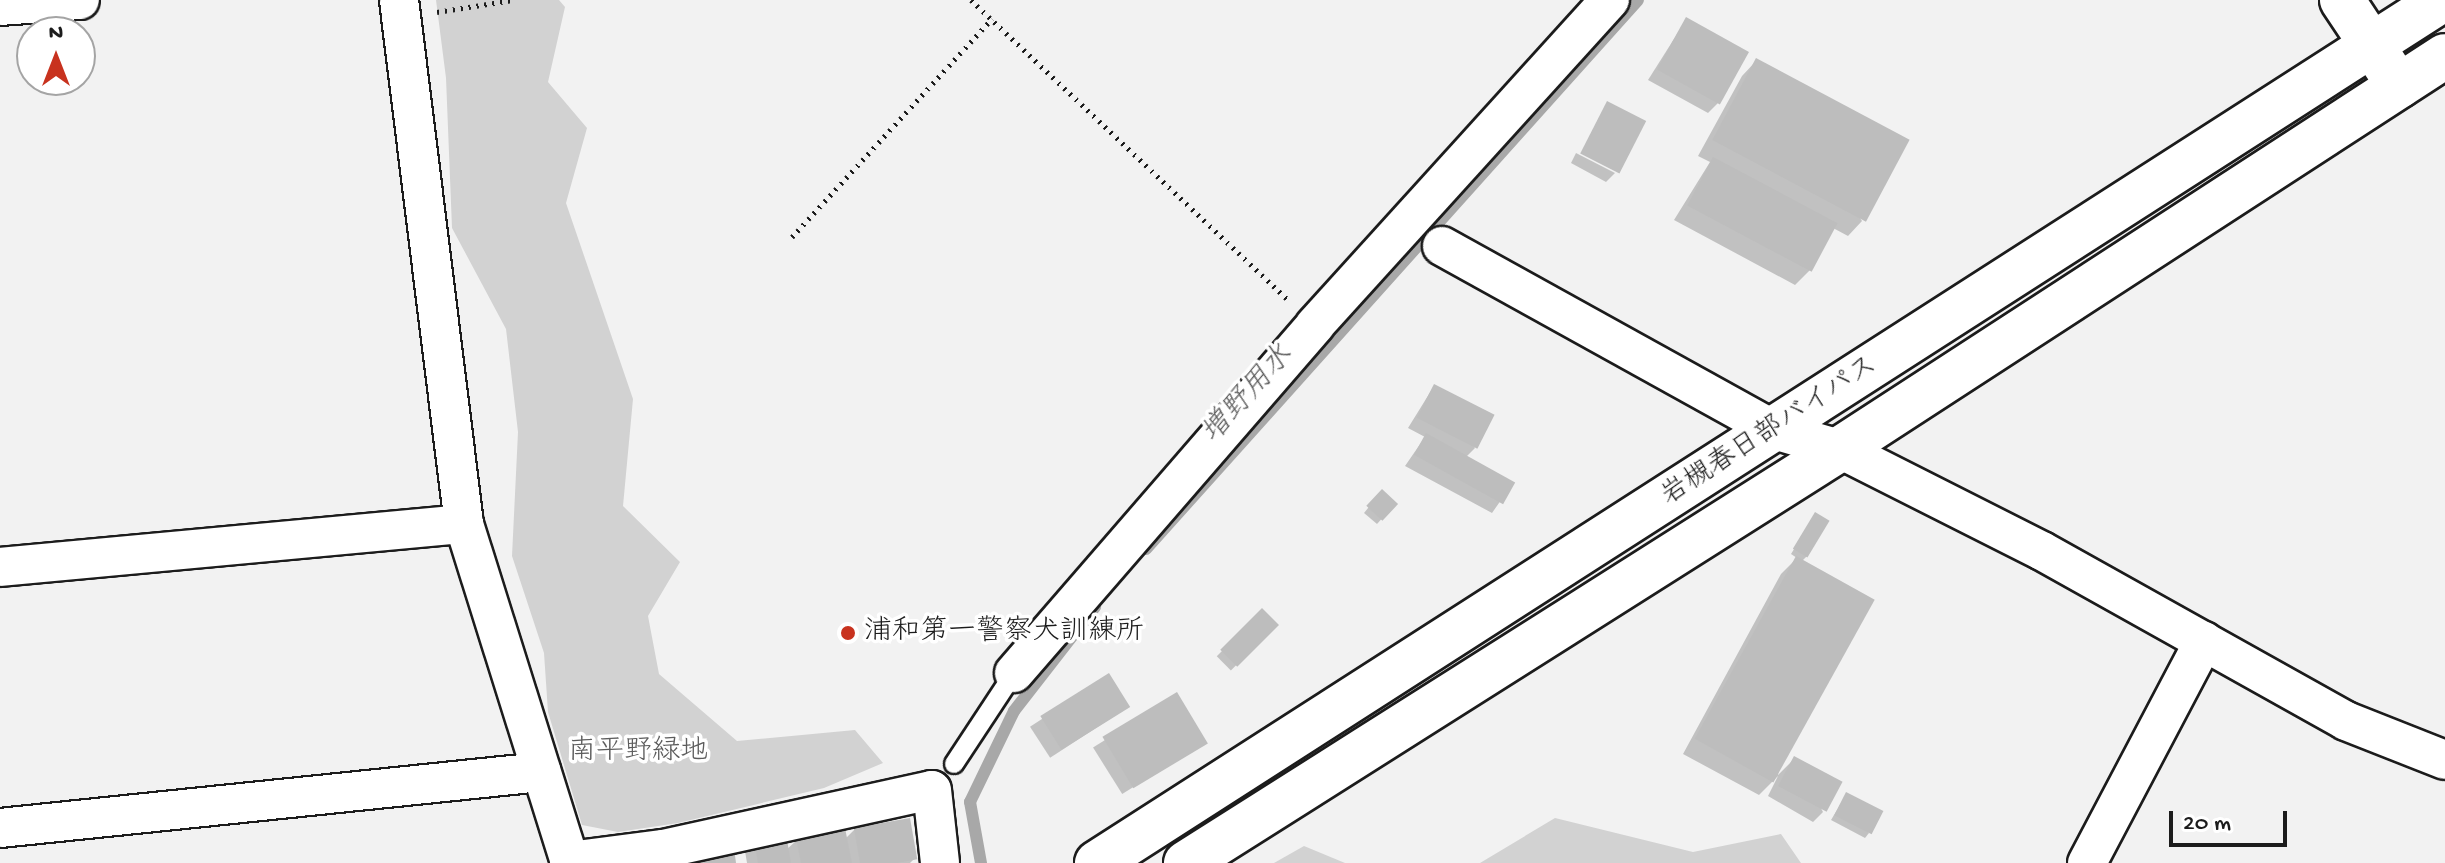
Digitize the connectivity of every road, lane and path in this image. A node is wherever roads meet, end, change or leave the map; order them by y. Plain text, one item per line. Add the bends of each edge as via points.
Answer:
1 (80, 0) edge
2 (513, 0) edge
3 (971, 0) edge
4 (1610, 0) edge
5 (2342, 0) edge
6 (2442, 0) edge
7 (0, 6) edge
8 (400, 8) edge
9 (992, 19) junction
10 (2373, 44) junction
11 (2445, 56) edge
12 (2399, 86) junction
13 (792, 237) dead end
14 (1442, 246) dead end
15 (1315, 325) junction
16 (1774, 430) junction
17 (1840, 449) junction
18 (464, 524) junction
19 (0, 567) edge
20 (2204, 641) junction
21 (1014, 673) joint
22 (2445, 760) edge
23 (541, 772) junction
24 (943, 777) junction
25 (0, 828) edge
26 (664, 856) edge
27 (570, 862) edge
28 (940, 863) edge
29 (1097, 863) edge
30 (1186, 863) edge
31 (2087, 863) edge

1 - 7 street
2 - 8 path
3 - 9 path
4 - 15 street
5 - 10 main road
6 - 10 main road, 岩槻春日部バイパス
8 - 18 street
9 - 13 path
9 - 15 path
10 - 12 main road
10 - 16 main road, 岩槻春日部バイパス
11 - 12 main road, 岩槻春日部バイパス
12 - 17 main road, 岩槻春日部バイパス
14 - 16 street
15 - 21 street
16 - 17 street
16 - 29 main road, 岩槻春日部バイパス
17 - 20 street
17 - 30 main road, 岩槻春日部バイパス
18 - 19 street
18 - 23 street
20 - 22 street via 2346,721
20 - 31 street
21 - 24 lane
23 - 25 street
23 - 27 street
24 - 26 street
24 - 28 street
26 - 27 street

